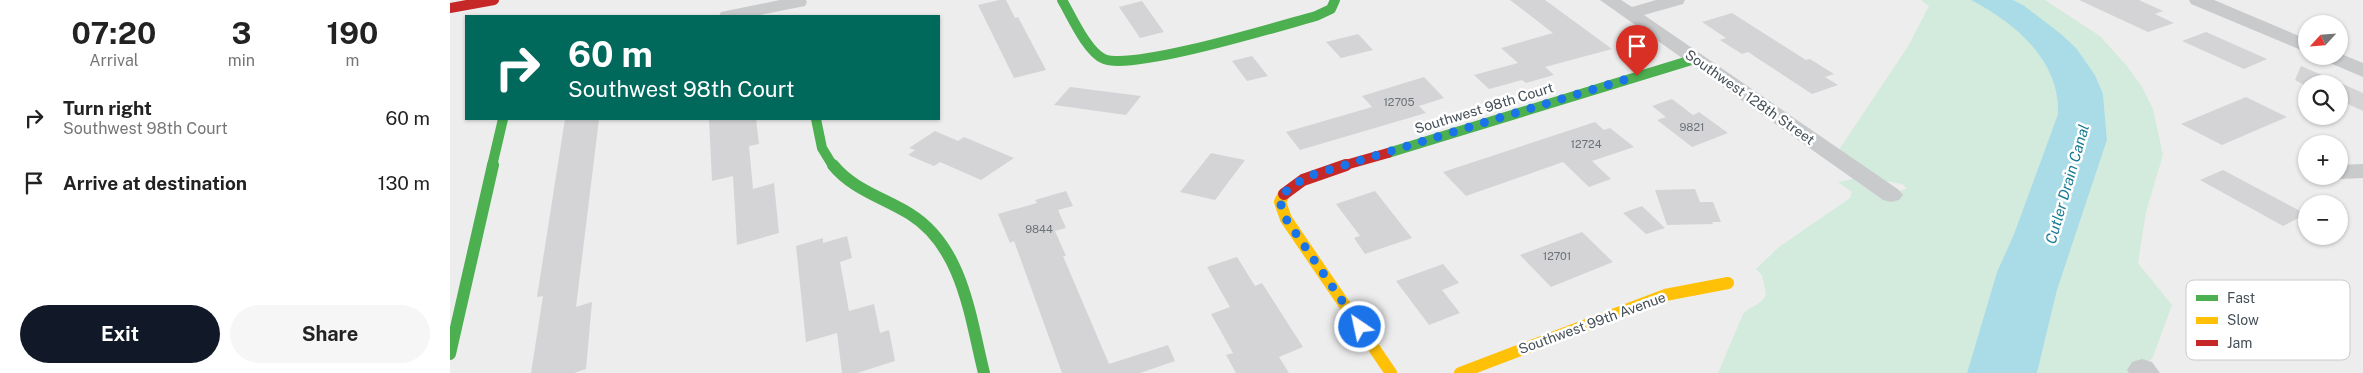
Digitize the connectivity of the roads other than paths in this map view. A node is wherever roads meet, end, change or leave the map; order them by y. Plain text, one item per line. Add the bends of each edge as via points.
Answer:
1 (494, 0) edge
2 (1062, 0) edge
3 (1609, 0) edge
4 (1676, 0) edge
5 (2198, 0) edge
6 (1334, 4) edge
7 (799, 6) edge
8 (450, 8) edge
9 (1629, 14) junction
10 (735, 15) edge
11 (2298, 43) edge
12 (1695, 59) junction
13 (2348, 64) edge
14 (2363, 71) edge
15 (503, 120) edge
16 (816, 120) edge
17 (2363, 171) edge
18 (2348, 172) edge
19 (1891, 196) dead end
20 (1728, 283) dead end
21 (450, 354) edge
22 (984, 373) edge
23 (1391, 373) edge
24 (1460, 373) edge

1 - 8 street
2 - 6 street via 1095,53 1111,61 1160,56 1316,16
3 - 9 street, Southwest 128th Street
4 - 9 street
5 - 11 street
7 - 10 street
9 - 12 street, Southwest 128th Street
12 - 19 street, Southwest 128th Street
12 - 23 street, Southwest 98th Court via 1309,176 1285,191 1280,202 1286,219
13 - 14 street
15 - 21 street
16 - 22 street via 821,146 834,166 920,220 942,244 953,266
17 - 18 street
20 - 24 street, Southwest 99th Avenue via 1665,294

